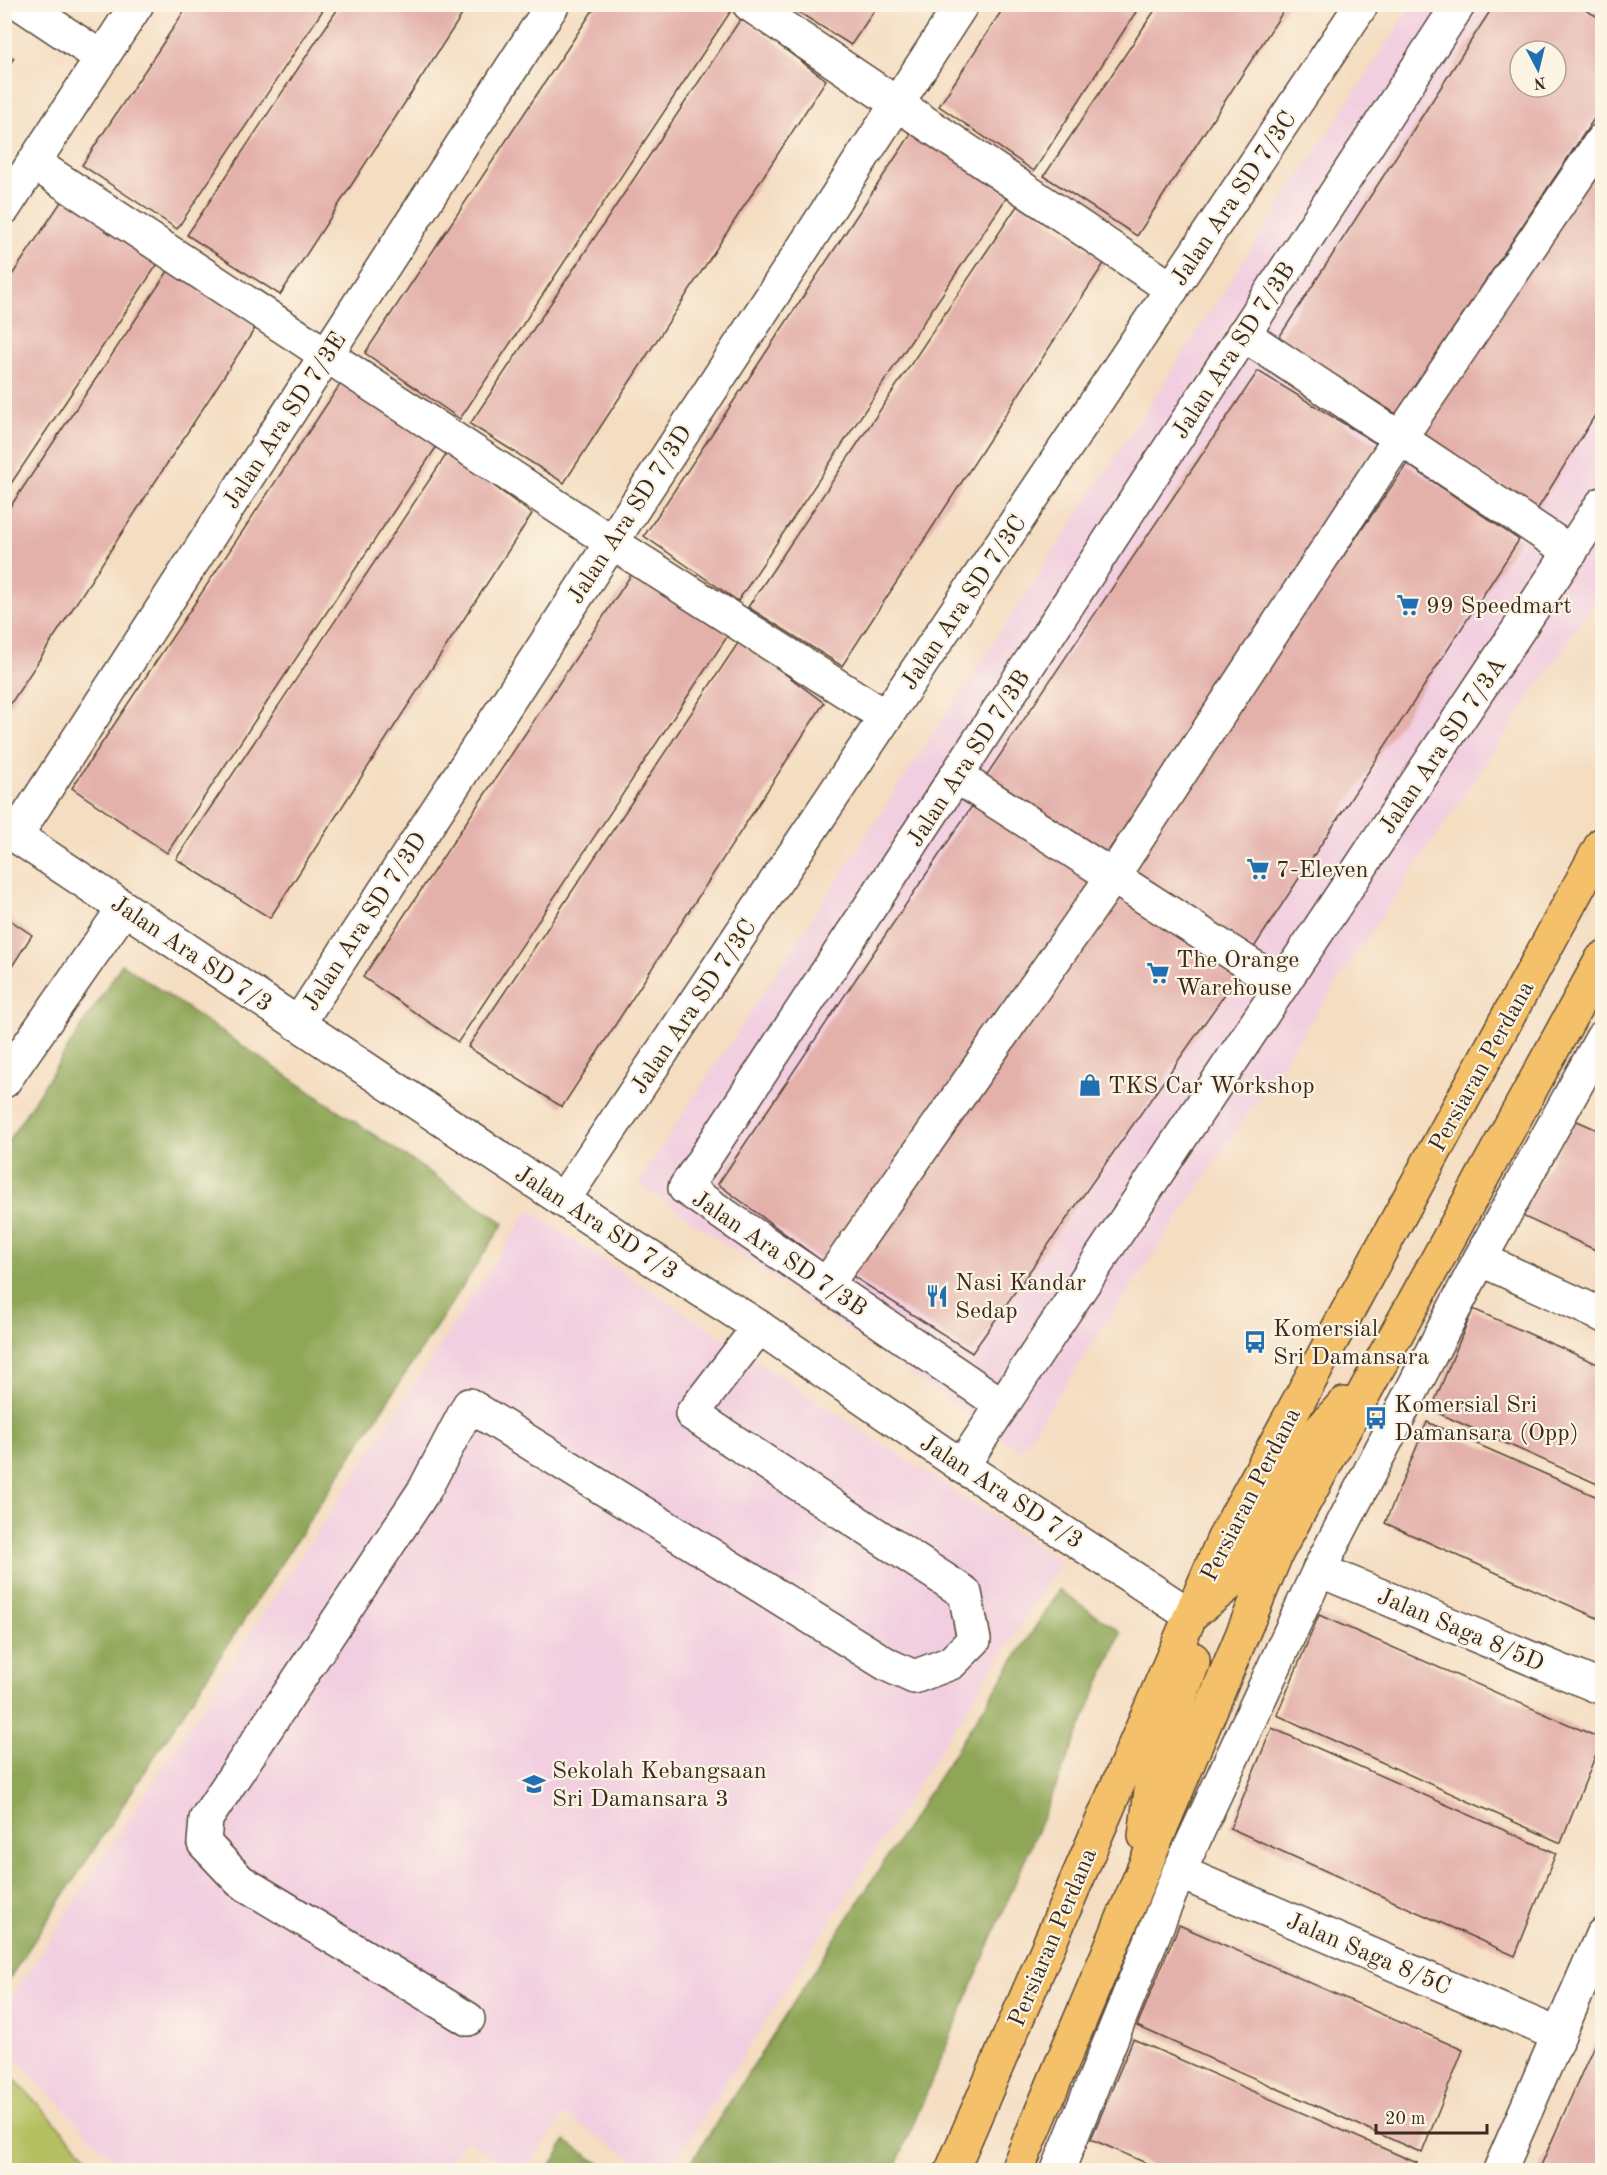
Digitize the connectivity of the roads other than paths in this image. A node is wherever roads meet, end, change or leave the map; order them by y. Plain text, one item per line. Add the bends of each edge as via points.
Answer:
1 (21, 4) edge
2 (137, 4) edge
3 (553, 4) edge
4 (749, 4) edge
5 (962, 4) edge
6 (1362, 4) edge
7 (1459, 4) edge
8 (102, 58) junction
9 (897, 104) junction
10 (1602, 140) edge
11 (34, 163) junction
12 (4, 208) edge
13 (1172, 289) junction
14 (1243, 334) junction
15 (327, 354) junction
16 (1400, 438) junction
17 (1602, 504) edge
18 (611, 542) junction
19 (1570, 552) junction
20 (886, 717) junction
21 (956, 776) junction
22 (10, 832) edge
23 (1602, 844) edge
24 (1113, 876) junction
25 (124, 908) junction
26 (1602, 959) edge
27 (1282, 985) junction
28 (298, 1024) junction
29 (1602, 1038) edge
30 (4, 1081) edge
31 (563, 1200) junction
32 (1480, 1259) junction
33 (827, 1284) junction
34 (1602, 1315) edge
35 (759, 1328) junction
36 (1379, 1365) junction
37 (1002, 1405) junction
38 (962, 1466) junction
39 (1320, 1570) junction
40 (1190, 1615) junction
41 (1602, 1688) edge
42 (1179, 1872) junction
43 (1139, 1880) junction
44 (1602, 1935) edge
45 (468, 2019) dead end
46 (1559, 2035) junction
47 (952, 2170) edge
48 (1017, 2170) edge
49 (1058, 2170) edge
50 (1500, 2170) edge

1 - 8 street
2 - 8 street
3 - 15 street, Jalan Ara SD 7/3E
4 - 9 street
5 - 9 street, Jalan Ara SD 7/3D
6 - 13 street, Jalan Ara SD 7/3C
7 - 14 street, Jalan Ara SD 7/3B
8 - 11 street
9 - 13 street
9 - 18 street, Jalan Ara SD 7/3D
10 - 16 street
11 - 12 street
11 - 15 street
13 - 20 street, Jalan Ara SD 7/3C
14 - 16 street
14 - 21 street, Jalan Ara SD 7/3B
15 - 18 street
15 - 22 street, Jalan Ara SD 7/3E
16 - 19 street
16 - 24 street
17 - 19 street, Jalan Ara SD 7/3A
18 - 20 street
18 - 28 street, Jalan Ara SD 7/3D
19 - 27 street, Jalan Ara SD 7/3A
20 - 31 street, Jalan Ara SD 7/3C
21 - 24 street
21 - 33 street, Jalan Ara SD 7/3B via 685,1188
22 - 25 street, Jalan Ara SD 7/3
23 - 40 main road, Persiaran Perdana via 1223,1540
24 - 27 street
24 - 33 street
25 - 28 street, Jalan Ara SD 7/3
25 - 30 street
26 - 36 main road, Persiaran Perdana
27 - 37 street, Jalan Ara SD 7/3A
28 - 31 street, Jalan Ara SD 7/3
29 - 32 street
31 - 35 street, Jalan Ara SD 7/3
32 - 34 street
32 - 39 street
33 - 37 street, Jalan Ara SD 7/3B
35 - 38 street, Jalan Ara SD 7/3
35 - 45 street via 692,1414 965,1593 974,1640 951,1663 914,1677 888,1665 469,1405 425,1489 206,1819 204,1843 240,1881
36 - 40 main road via 1300,1451 1231,1584
36 - 43 main road, Persiaran Perdana via 1277,1552
37 - 38 street, Jalan Ara SD 7/3A
38 - 40 street, Jalan Ara SD 7/3
39 - 41 street, Jalan Saga 8/5D
39 - 42 street
40 - 43 main road via 1193,1663 1154,1768
40 - 47 main road, Persiaran Perdana
42 - 46 street, Jalan Saga 8/5C
42 - 49 street
43 - 48 main road, Persiaran Perdana
44 - 46 street
46 - 50 street

